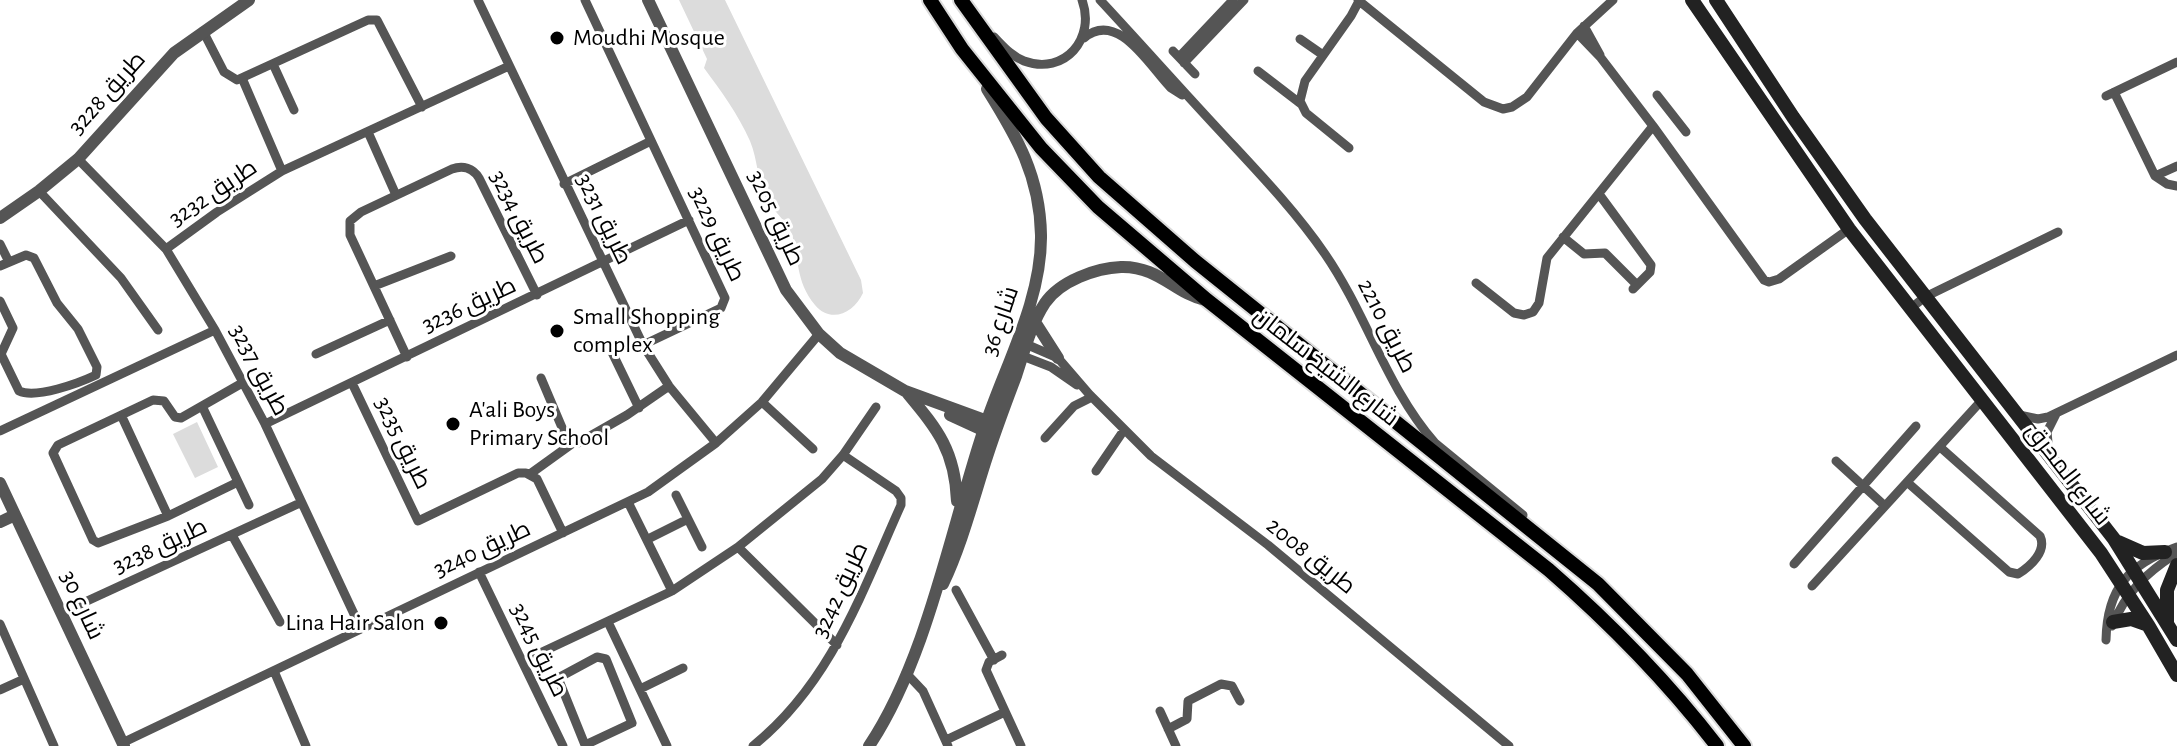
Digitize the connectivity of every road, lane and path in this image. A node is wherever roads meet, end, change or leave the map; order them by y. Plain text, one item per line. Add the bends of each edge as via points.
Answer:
1 (249, 0) edge
2 (478, 0) edge
3 (585, 0) edge
4 (648, 0) edge
5 (930, 0) edge
6 (1082, 0) edge
7 (1100, 0) edge
8 (1233, 0) edge
9 (1244, 0) edge
10 (1613, 0) edge
11 (1692, 0) edge
12 (1719, 0) edge
13 (963, 2) edge
14 (1360, 2) edge
15 (1224, 16) junction
16 (1580, 30) junction
17 (203, 31) junction
18 (1084, 38) junction
19 (1300, 39) dead end
20 (962, 49) junction
21 (1323, 55) junction
22 (2177, 62) edge
23 (273, 64) junction
24 (509, 66) junction
25 (1258, 71) dead end
26 (1195, 74) dead end
27 (242, 78) junction
28 (1189, 97) junction
29 (1301, 104) junction
30 (422, 107) junction
31 (294, 110) dead end
32 (1645, 114) junction
33 (1653, 126) junction
34 (368, 132) junction
35 (1686, 132) dead end
36 (651, 141) junction
37 (1349, 148) dead end
38 (78, 159) junction
39 (2177, 166) edge
40 (282, 171) junction
41 (2155, 176) junction
42 (564, 184) junction
43 (2177, 186) edge
44 (39, 191) junction
45 (1599, 194) junction
46 (396, 195) junction
47 (0, 218) edge
48 (689, 220) junction
49 (1849, 229) junction
50 (2058, 232) dead end
51 (1563, 237) junction
52 (0, 244) edge
53 (166, 249) junction
54 (451, 256) dead end
55 (603, 262) junction
56 (4, 264) edge
57 (1476, 283) dead end
58 (374, 286) junction
59 (537, 295) junction
60 (1925, 297) junction
61 (1207, 300) junction
62 (0, 301) edge
63 (1911, 308) junction
64 (390, 320) junction
65 (1035, 322) junction
66 (158, 330) dead end
67 (215, 330) junction
68 (819, 334) junction
69 (608, 344) dead end
70 (643, 345) junction
71 (1020, 348) junction
72 (316, 354) dead end
73 (2177, 355) edge
74 (407, 357) junction
75 (1058, 358) junction
76 (2, 361) edge
77 (541, 378) dead end
78 (244, 382) junction
79 (352, 383) junction
80 (669, 386) junction
81 (905, 391) junction
82 (1090, 395) junction
83 (1982, 400) junction
84 (762, 402) junction
85 (202, 406) junction
86 (876, 407) dead end
87 (639, 408) junction
88 (2012, 408) junction
89 (2058, 412) junction
90 (122, 417) junction
91 (265, 424) junction
92 (1916, 426) dead end
93 (990, 428) junction
94 (1124, 430) junction
95 (0, 431) edge
96 (1045, 438) dead end
97 (573, 443) junction
98 (716, 443) junction
99 (1940, 447) junction
100 (813, 449) dead end
101 (843, 455) junction
102 (2050, 455) junction
103 (1836, 461) dead end
104 (1096, 471) dead end
105 (530, 474) junction
106 (238, 482) junction
107 (1907, 482) junction
108 (0, 483) edge
109 (1863, 486) junction
110 (676, 495) dead end
111 (628, 502) junction
112 (300, 503) junction
113 (249, 505) dead end
114 (1885, 506) junction
115 (958, 511) junction
116 (15, 515) junction
117 (168, 516) junction
118 (688, 519) junction
119 (0, 522) edge
120 (563, 533) junction
121 (232, 535) junction
122 (648, 539) junction
123 (2114, 539) junction
124 (702, 547) dead end
125 (738, 547) junction
126 (2173, 551) edge
127 (1566, 556) junction
128 (1794, 564) dead end
129 (2177, 565) edge
130 (479, 572) junction
131 (2137, 575) junction
132 (1812, 586) dead end
133 (2125, 587) junction
134 (956, 590) dead end
135 (672, 591) junction
136 (61, 613) junction
137 (927, 616) junction
138 (280, 622) dead end
139 (608, 622) junction
140 (2113, 622) junction
141 (2167, 623) junction
142 (0, 624) edge
143 (2148, 625) junction
144 (361, 629) junction
145 (2177, 640) edge
146 (837, 645) junction
147 (523, 661) junction
148 (683, 668) dead end
149 (274, 671) junction
150 (906, 673) junction
151 (2177, 675) edge
152 (24, 679) junction
153 (640, 689) junction
154 (0, 690) edge
155 (1240, 701) dead end
156 (1160, 711) dead end
157 (1005, 712) junction
158 (572, 717) junction
159 (553, 727) junction
160 (1168, 729) junction
161 (947, 743) edge
162 (123, 745) edge
163 (561, 745) edge
164 (54, 746) edge
165 (306, 746) edge
166 (667, 746) edge
167 (753, 746) edge
168 (869, 746) edge
169 (1021, 746) edge
170 (1176, 746) edge
171 (1509, 746) edge
172 (1717, 746) edge
173 (1744, 746) edge

1 - 17 street, طريق 3228
2 - 24 street, طريق 3231
3 - 36 street, طريق 3229
4 - 68 street, طريق 3205 via 786,290
5 - 20 main road, شارع الشيخ سلمان
6 - 18 street
7 - 28 street, طريق 2210
8 - 15 street
9 - 15 street
10 - 16 street
11 - 49 main road, شارع المحرق
12 - 60 main road, شارع المحرق via 1865,219
13 - 18 street via 1008,51 1032,63 1058,62
13 - 127 main road, شارع الشيخ سلمان via 1046,118 1099,177
14 - 16 street via 1484,102 1503,109 1527,97
14 - 21 street via 1357,14
15 - 26 street via 1178,57
16 - 32 street
17 - 27 street, طريق 3232 via 227,76
17 - 38 street, طريق 3228 via 174,53
18 - 28 street, طريق 2210 via 1101,29 1120,34 1171,88
19 - 21 street
20 - 61 main road, شارع الشيخ سلمان via 1041,148 1098,207
20 - 71 street, شارع 36 via 1025,153 1040,210 1040,264
21 - 29 street via 1305,81
22 - 41 street via 2110,94
23 - 27 street
23 - 30 street via 374,19
23 - 31 street
24 - 30 street, طريق 3232
24 - 42 street, طريق 3231
25 - 29 street
27 - 40 street, طريق 3232
28 - 127 street, طريق 2210 via 1290,207 1327,256 1400,396 1425,432
29 - 37 street
30 - 34 street, طريق 3232
32 - 33 street
32 - 35 street via 1660,98
33 - 45 street
33 - 49 street via 1769,282
34 - 40 street, طريق 3232
34 - 46 street
36 - 42 street
36 - 48 street, طريق 3229
38 - 44 street, طريق 3228
38 - 53 street, طريق 3237
39 - 41 street
40 - 53 street, طريق 3232
41 - 43 street
42 - 55 street, طريق 3231
44 - 47 street, طريق 3228
44 - 66 street via 121,278
45 - 51 street
45 - 51 street via 1651,270 1635,287 1605,253 1584,254
46 - 58 street, طريق 3234 via 357,214 349,225
46 - 59 street, طريق 3234 via 452,169 472,170
48 - 55 street, طريق 3236
48 - 70 street, طريق 3229 via 725,304
49 - 63 main road, شارع المحرق
50 - 60 street
51 - 57 street via 1544,265 1539,303 1529,314 1514,313
52 - 56 street
53 - 67 street, طريق 3237
54 - 58 street
55 - 59 street, طريق 3236
55 - 70 street, طريق 3231
56 - 76 street via 26,255 34,258 57,303 80,331 98,371 94,377 25,394 16,389
58 - 64 street, طريق 3234
59 - 74 street, طريق 3236
60 - 63 street
60 - 88 main road, شارع المحرق
61 - 65 street, شارع 36 via 1153,273 1121,267 1069,283 1044,304
61 - 172 main road, شارع الشيخ سلمان via 1589,604 1643,657
62 - 76 street via 13,328 1,350
63 - 83 main road, شارع المحرق
64 - 72 street
64 - 74 street, طريق 3234
65 - 71 street, شارع 36
65 - 75 street
67 - 78 street, طريق 3237
67 - 95 street
68 - 81 street, طريق 3205 via 840,353
68 - 84 street, طريق 3240
69 - 87 street
70 - 80 street, طريق 3231
71 - 75 street, طريق 2008
71 - 82 street, طريق 2008
71 - 93 street, شارع 36
73 - 89 street
74 - 79 street, طريق 3236
75 - 82 street, طريق 2008
77 - 97 street
78 - 85 street
78 - 91 street, طريق 3237
79 - 91 street, طريق 3236
79 - 105 street, طريق 3235 via 418,521 518,473
80 - 87 street
80 - 98 street, طريق 3231
81 - 93 street, طريق 3205
81 - 115 street via 945,442
82 - 94 street, طريق 2008
82 - 96 street
83 - 88 main road via 1993,398
83 - 99 street
83 - 133 main road, شارع المحرق
84 - 98 street, طريق 3240
84 - 100 street
85 - 90 street via 179,418 158,399
85 - 106 street
86 - 101 street
87 - 97 street
88 - 89 street via 2038,419
88 - 102 main road, شارع المحرق
89 - 102 street via 2047,432
90 - 117 street
90 - 117 street via 58,445 54,459 98,543
91 - 112 street, طريق 3237
92 - 109 street
93 - 115 street, شارع 36
93 - 137 street, شارع 36 via 959,546
94 - 104 street
94 - 171 street, طريق 2008
97 - 105 street
98 - 111 street, طريق 3240
99 - 107 street
99 - 107 street via 2040,536 2042,550 2024,571 2009,572
101 - 125 street via 822,479
101 - 146 street, طريق 3242 via 896,491 901,505
102 - 123 main road, شارع المحرق
103 - 109 street
105 - 120 street
106 - 113 street
106 - 117 street
107 - 114 street
108 - 116 street, شارع 30
109 - 114 street
109 - 128 street
110 - 118 street
111 - 120 street, طريق 3240
111 - 122 street
112 - 121 street, طريق 3238
112 - 144 street, طريق 3237
114 - 132 street
115 - 137 street, شارع 36
116 - 119 street
116 - 136 street, شارع 30
118 - 122 street
118 - 124 street
120 - 130 street, طريق 3240
121 - 136 street, طريق 3238
121 - 138 street, طريق 3238
122 - 135 street
123 - 126 main road via 2143,553
123 - 131 main road, شارع المحرق
125 - 135 street
125 - 146 street
126 - 131 street
127 - 173 main road, شارع الشيخ سلمان via 1659,642
129 - 141 main road via 2167,590
130 - 144 street, طريق 3240
130 - 147 street, طريق 3245
131 - 133 street
131 - 141 main road, شارع المحرق
133 - 140 street
133 - 140 street via 2108,613 2106,640
133 - 143 main road, شارع المحرق
134 - 157 street via 998,658 986,670
135 - 139 street
136 - 162 street, شارع 30
137 - 150 street, شارع 36
139 - 147 street
139 - 153 street
140 - 143 main road via 2131,619
141 - 145 main road, شارع المحرق
142 - 152 street
143 - 151 main road, شارع المحرق
144 - 149 street, طريق 3240
146 - 167 street, طريق 3242 via 804,697
147 - 159 street, طريق 3245
148 - 153 street
149 - 162 street, طريق 3240
149 - 165 street
150 - 161 street via 923,691
150 - 168 street, شارع 36
152 - 154 street
152 - 164 street
153 - 166 street
155 - 160 street via 1232,686 1221,684 1188,701 1187,719
156 - 160 street
157 - 161 street
157 - 169 street
158 - 158 street via 585,745 632,723 606,659 597,657 558,678
158 - 159 street
159 - 163 street, طريق 3245
160 - 170 street

